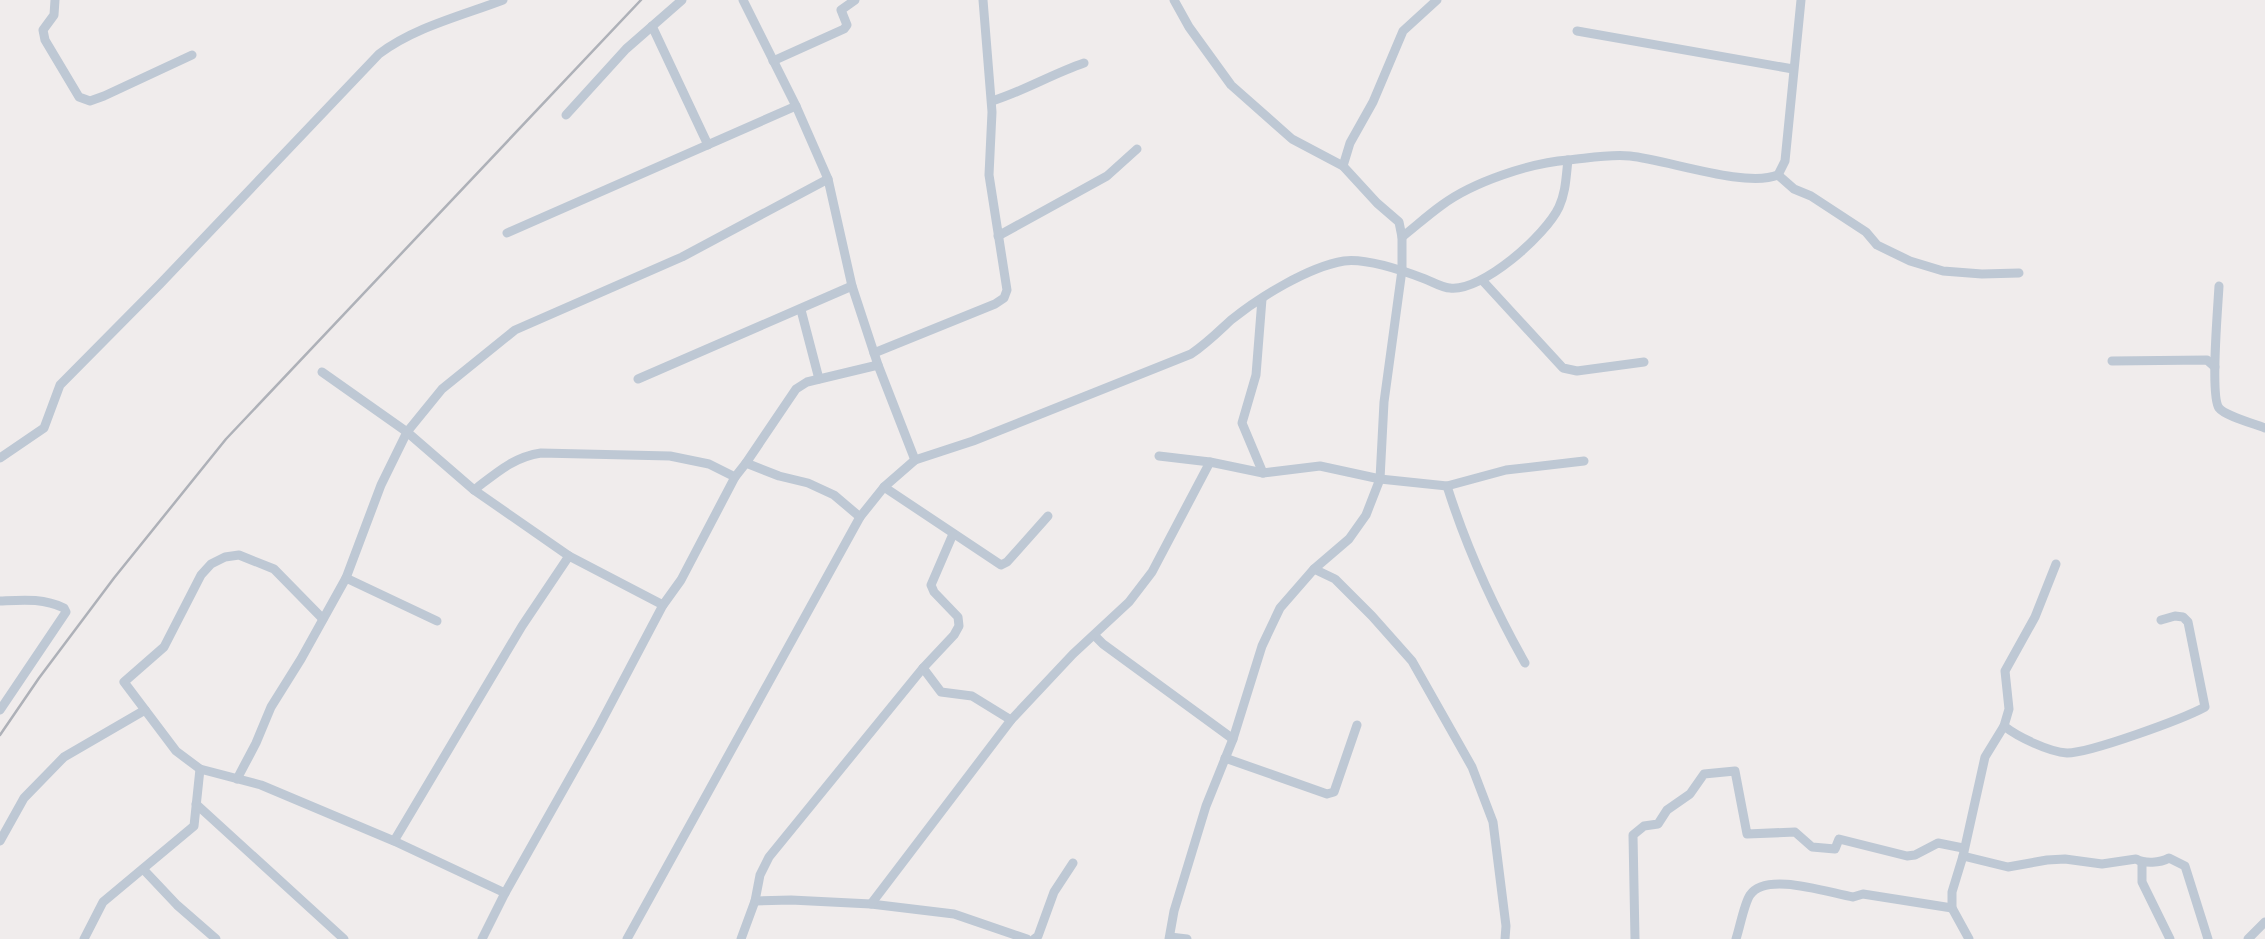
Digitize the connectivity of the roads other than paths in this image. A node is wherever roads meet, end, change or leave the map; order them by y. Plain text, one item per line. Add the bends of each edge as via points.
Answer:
1 (55, 0) edge
2 (503, 0) edge
3 (682, 0) edge
4 (743, 0) edge
5 (856, 0) edge
6 (983, 0) edge
7 (1174, 0) edge
8 (1437, 0) edge
9 (1801, 0) edge
10 (652, 26) junction
11 (1577, 31) dead end
12 (192, 56) dead end
13 (773, 61) junction
14 (1084, 63) dead end
15 (1793, 69) junction
16 (992, 101) junction
17 (796, 106) junction
18 (566, 115) dead end
19 (708, 145) junction
20 (1137, 149) dead end
21 (1568, 160) junction
22 (1343, 166) junction
23 (1778, 175) junction
24 (828, 179) junction
25 (507, 234) dead end
26 (998, 236) junction
27 (1402, 237) junction
28 (1402, 270) junction
29 (2020, 273) dead end
30 (1482, 280) junction
31 (852, 286) junction
32 (2219, 286) dead end
33 (1262, 299) junction
34 (801, 310) junction
35 (874, 353) junction
36 (1644, 362) dead end
37 (2112, 362) dead end
38 (878, 365) junction
39 (2215, 367) junction
40 (322, 372) dead end
41 (638, 379) dead end
42 (819, 379) junction
43 (2265, 428) edge
44 (407, 432) junction
45 (1159, 456) dead end
46 (0, 458) edge
47 (915, 460) junction
48 (1584, 461) dead end
49 (1210, 462) junction
50 (746, 464) junction
51 (1263, 473) junction
52 (735, 477) junction
53 (1380, 479) junction
54 (1447, 486) junction
55 (884, 487) junction
56 (474, 490) junction
57 (1048, 516) dead end
58 (860, 517) junction
59 (953, 534) junction
60 (569, 556) junction
61 (2056, 564) dead end
62 (1314, 569) junction
63 (346, 578) junction
64 (0, 601) edge
65 (663, 605) junction
66 (323, 619) junction
67 (2161, 620) dead end
68 (437, 621) dead end
69 (1095, 636) junction
70 (1525, 663) dead end
71 (923, 668) junction
72 (0, 710) edge
73 (145, 710) junction
74 (1011, 720) junction
75 (1358, 725) dead end
76 (2004, 726) junction
77 (1233, 740) junction
78 (1225, 758) junction
79 (200, 769) junction
80 (237, 779) junction
81 (196, 804) junction
82 (0, 842) edge
83 (394, 842) junction
84 (1963, 852) junction
85 (2142, 862) junction
86 (1073, 863) dead end
87 (143, 869) junction
88 (505, 893) junction
89 (755, 901) junction
90 (871, 904) junction
91 (1952, 908) junction
92 (2265, 922) edge
93 (1169, 938) edge
94 (84, 939) edge
95 (216, 939) edge
96 (344, 939) edge
97 (482, 939) edge
98 (627, 939) edge
99 (741, 939) edge
100 (1028, 939) edge
101 (1034, 939) edge
102 (1187, 939) edge
103 (1505, 939) edge
104 (1635, 939) edge
105 (1736, 939) edge
106 (1969, 939) edge
107 (2170, 939) edge
108 (2208, 939) edge
109 (2248, 939) edge

1 - 12 street via 54,15 43,30 45,40 80,97 90,101
2 - 46 street via 421,30 379,54 60,385 44,428
3 - 10 street
4 - 13 street
5 - 13 street via 841,10 847,25 844,29
6 - 16 street
7 - 22 street via 1231,85 1292,139
8 - 22 street via 1403,31 1350,143
9 - 15 street
10 - 18 street via 626,49
10 - 19 street
11 - 15 street
13 - 17 street
14 - 16 street via 1056,73 1021,92
15 - 23 street via 1786,161
16 - 26 street via 989,175
17 - 19 street
17 - 24 street
19 - 25 street
20 - 26 street via 1107,176
21 - 23 street via 1632,156 1756,180
21 - 27 street via 1551,160 1523,168 1469,190 1443,204
21 - 30 street via 1564,194 1558,210 1516,256
22 - 27 street via 1399,222
23 - 29 street via 1794,189 1811,196 1866,232 1877,245 1910,261 1943,270
24 - 31 street
24 - 44 street via 682,257 516,330 442,389
26 - 35 street via 1007,290 1004,298
27 - 28 street
28 - 30 street via 1449,288
28 - 33 street via 1344,261 1310,271
28 - 53 street via 1384,402
30 - 36 street via 1563,368 1577,371
31 - 34 street
31 - 35 street
32 - 39 street
33 - 47 street via 1191,354 973,441
33 - 51 street via 1256,375 1242,423
34 - 41 street
34 - 42 street
35 - 38 street
37 - 39 street via 2207,360
38 - 42 street
38 - 47 street
39 - 43 street via 2219,408
40 - 44 street
42 - 50 street via 796,389
44 - 56 street
44 - 63 street via 382,485
45 - 49 street
47 - 55 street
48 - 54 street via 1506,470
49 - 51 street
49 - 69 street via 1152,572 1129,602
50 - 52 street
50 - 58 street via 808,483 834,495
51 - 53 street via 1320,466
52 - 56 street via 710,464 670,456 541,453 513,460
52 - 65 street via 681,580
53 - 54 street
53 - 62 street via 1361,523 1349,539
54 - 70 street via 1459,522
55 - 58 street
55 - 59 street
56 - 60 street
57 - 59 street via 1001,565
58 - 98 street
59 - 71 street via 931,585 958,618 959,626
60 - 65 street
60 - 83 street via 522,626
61 - 76 street via 2035,617 2005,671 2009,710
62 - 77 street via 1280,608 1262,646
62 - 103 street via 1335,579 1412,661 1472,767 1493,822
63 - 66 street
63 - 68 street
64 - 72 street via 45,601 64,608 66,612
65 - 88 street
66 - 73 street via 274,569 239,556 225,557 211,564 201,575 164,648 124,682
66 - 80 street via 270,707
67 - 76 street via 2175,616 2188,622 2205,707 2098,746 2067,753 2017,736
69 - 74 street via 1073,654
69 - 77 street
71 - 74 street via 941,692 972,696
71 - 89 street via 768,857 760,875
73 - 79 street via 176,751
73 - 82 street via 64,757 24,798
74 - 90 street
75 - 78 street via 1334,792 1327,794
76 - 84 street via 1985,757
77 - 78 street
78 - 93 street via 1206,806
79 - 80 street
79 - 81 street
80 - 83 street via 262,785
81 - 87 street via 194,826
81 - 96 street
83 - 88 street
84 - 85 street via 2008,867 2065,859 2102,864 2136,858
84 - 91 street via 1952,892
84 - 104 street via 1938,843 1916,855 1907,856 1839,839 1835,849 1812,847 1794,832 1746,834 1735,771 1704,774 1690,794 1667,810 1658,824 1644,826 1633,835
85 - 107 street via 2142,882
85 - 108 street via 2169,858 2186,866
86 - 101 street via 1054,892 1038,936
87 - 94 street via 103,902
87 - 95 street
88 - 97 street
89 - 90 street
89 - 99 street
90 - 100 street via 954,914
91 - 105 street via 1863,894 1853,897 1779,882 1750,894
91 - 106 street
92 - 109 street
93 - 102 street

